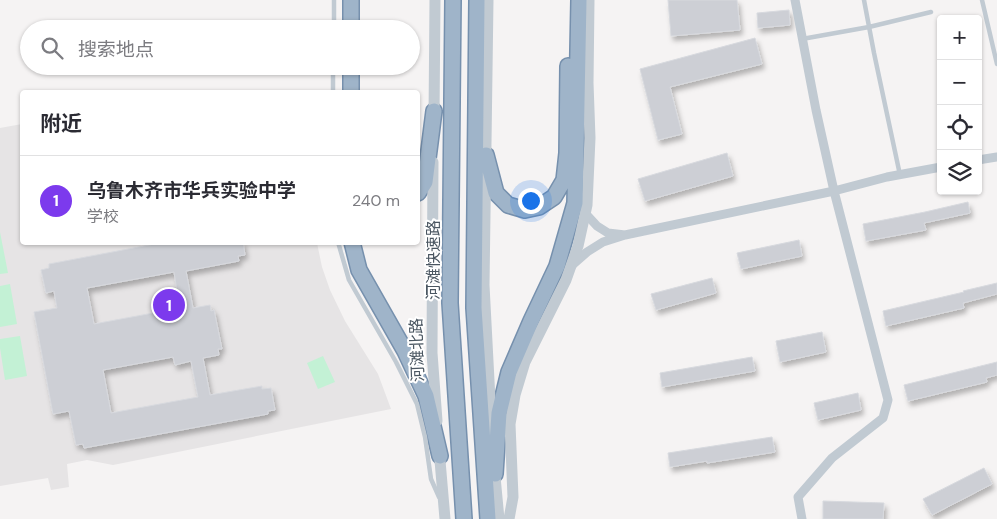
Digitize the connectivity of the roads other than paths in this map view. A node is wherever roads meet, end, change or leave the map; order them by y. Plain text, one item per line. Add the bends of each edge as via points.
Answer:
1 (334, 0) edge
2 (342, 0) edge
3 (352, 0) edge
4 (435, 0) edge
5 (453, 0) edge
6 (477, 0) edge
7 (488, 0) edge
8 (569, 0) edge
9 (579, 0) edge
10 (589, 0) edge
11 (795, 0) edge
12 (864, 0) edge
13 (982, 0) edge
14 (931, 12) dead end
15 (334, 20) edge
16 (342, 20) edge
17 (351, 20) edge
18 (869, 26) junction
19 (802, 40) junction
20 (997, 64) edge
21 (333, 75) edge
22 (342, 75) edge
23 (351, 75) edge
24 (333, 90) edge
25 (341, 90) edge
26 (351, 90) edge
27 (434, 111) junction
28 (572, 119) junction
29 (486, 155) junction
30 (997, 157) edge
31 (982, 159) edge
32 (937, 168) edge
33 (900, 175) junction
34 (420, 190) edge
35 (834, 191) junction
36 (585, 213) junction
37 (625, 235) junction
38 (339, 245) edge
39 (353, 245) edge
40 (571, 266) junction
41 (440, 456) junction
42 (495, 474) junction
43 (445, 513) edge
44 (464, 519) edge
45 (488, 519) edge
46 (499, 519) edge
47 (509, 519) edge
48 (802, 519) edge

1 - 15 lane
2 - 16 highway
3 - 17 highway
4 - 27 street, 河滩北路
5 - 44 highway, 河滩快速路 via 450,304
6 - 45 highway via 474,308
7 - 29 street
8 - 28 highway
9 - 28 highway
10 - 36 street via 589,170
11 - 19 street
12 - 18 lane
13 - 20 lane
14 - 18 lane
18 - 19 lane
18 - 33 lane
19 - 35 street
21 - 24 lane
22 - 25 highway
23 - 26 highway
27 - 34 highway via 425,182
27 - 41 street, 河滩北路 via 432,353
28 - 29 highway via 564,180 554,197 540,207 525,210 508,205 496,193
28 - 42 highway via 575,204 557,266 509,372 499,413
29 - 42 street via 484,284
30 - 31 street
32 - 33 street
33 - 35 street
35 - 37 street
35 - 48 street via 888,400 883,418 832,458 798,497
36 - 37 street via 608,233
36 - 40 street
37 - 40 street via 603,242
38 - 43 lane via 349,280 417,404 432,479
39 - 41 highway via 359,270 405,350 426,396
40 - 47 street via 524,362 515,395 510,424 513,497
41 - 43 street, 河滩北路
42 - 46 street

